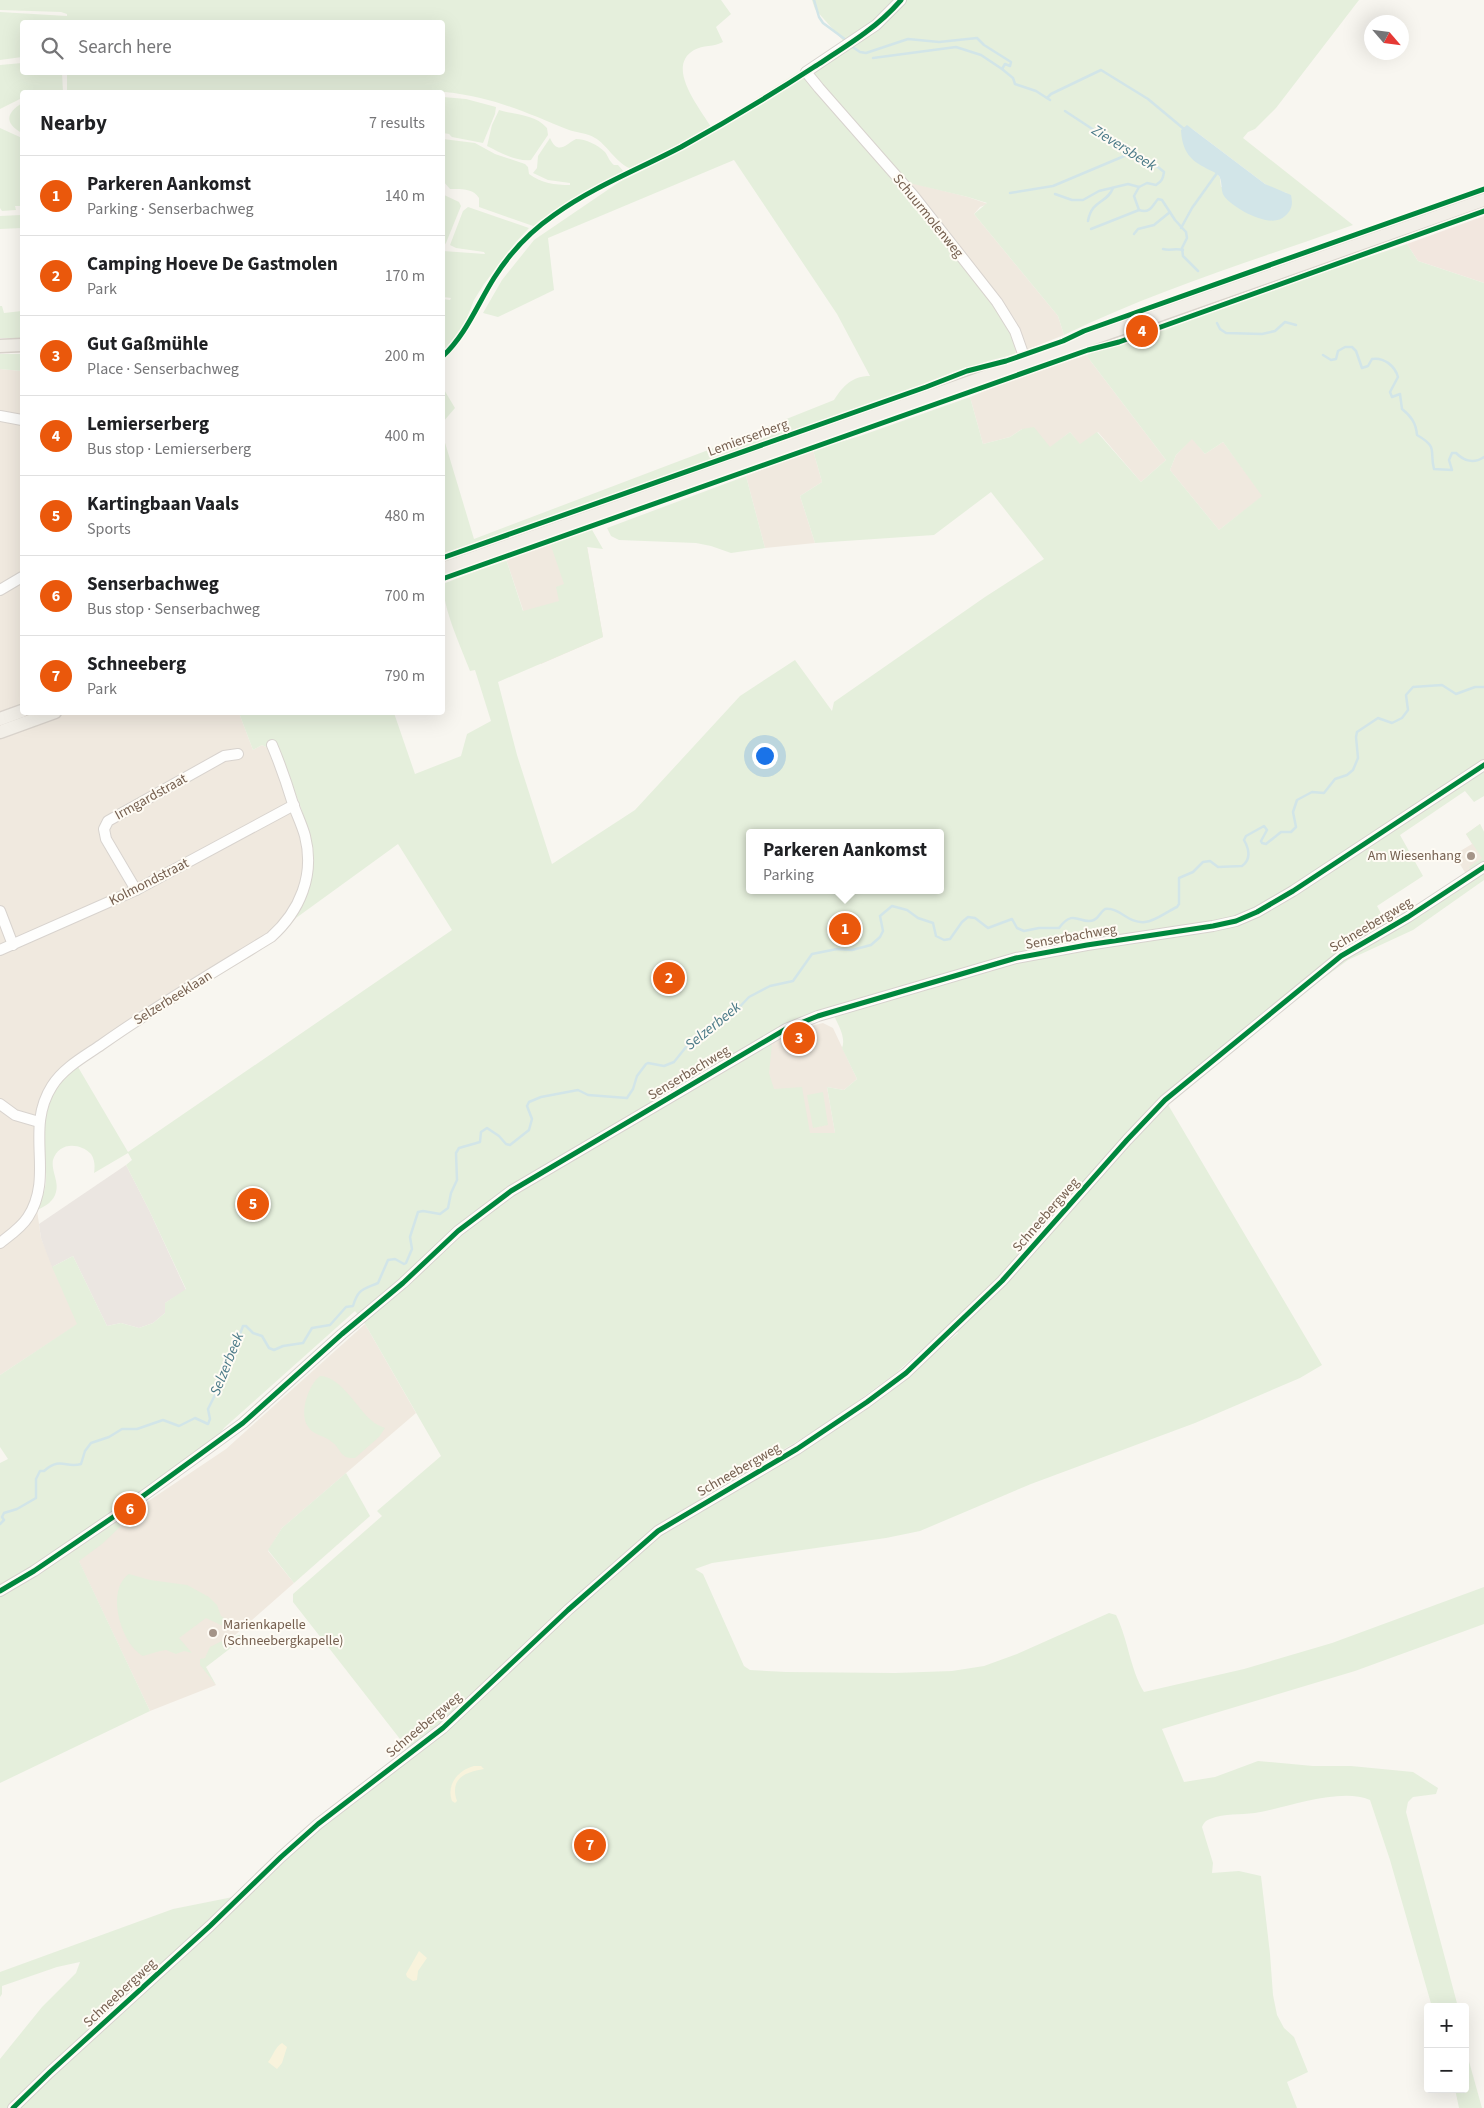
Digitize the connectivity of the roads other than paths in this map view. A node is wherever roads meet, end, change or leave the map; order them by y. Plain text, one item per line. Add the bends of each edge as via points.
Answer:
1 (901, 0) edge
2 (1484, 200) edge
3 (20, 345) edge
4 (0, 346) edge
5 (1026, 362) junction
6 (0, 416) edge
7 (20, 420) edge
8 (445, 568) edge
9 (20, 578) edge
10 (0, 590) edge
11 (20, 712) edge
12 (47, 715) edge
13 (0, 719) edge
14 (0, 732) edge
15 (272, 745) dead end
16 (238, 754) dead end
17 (1484, 765) edge
18 (294, 805) junction
19 (1484, 867) edge
20 (136, 890) junction
21 (0, 911) edge
22 (13, 945) junction
23 (0, 950) edge
24 (0, 1104) edge
25 (38, 1122) junction
26 (0, 1243) edge
27 (0, 1591) edge
28 (13, 2108) edge

1 - 5 street, Schuurmolenweg via 876,25 806,72 913,195 997,302 1015,331
2 - 5 main road, Lemierserberg
3 - 4 main road
5 - 8 main road, Lemierserberg
6 - 7 street
9 - 10 street
11 - 13 main road
12 - 14 main road
15 - 18 street, Selzerbeeklaan
16 - 20 street, Irmgardstraat via 224,756 108,821 104,829 106,839
17 - 27 street, Senserbachweg via 1293,891 1236,921 1016,958 818,1016 775,1034 511,1191 458,1231 243,1423 68,1548
18 - 20 street, Kolmondstraat
18 - 25 street, Selzerbeeklaan via 306,839 308,872 300,900 283,927 271,938 161,1005 75,1063 52,1085
19 - 28 street, Schneebergweg via 1341,956 1165,1100 1002,1282 906,1373 797,1449 658,1531 542,1633 443,1728 288,1850
20 - 22 street, Kolmondstraat
21 - 22 street
22 - 23 street, Kolmondstraat
24 - 25 street via 15,1115
25 - 26 street, Selzerbeeklaan via 41,1178 38,1196 28,1217

